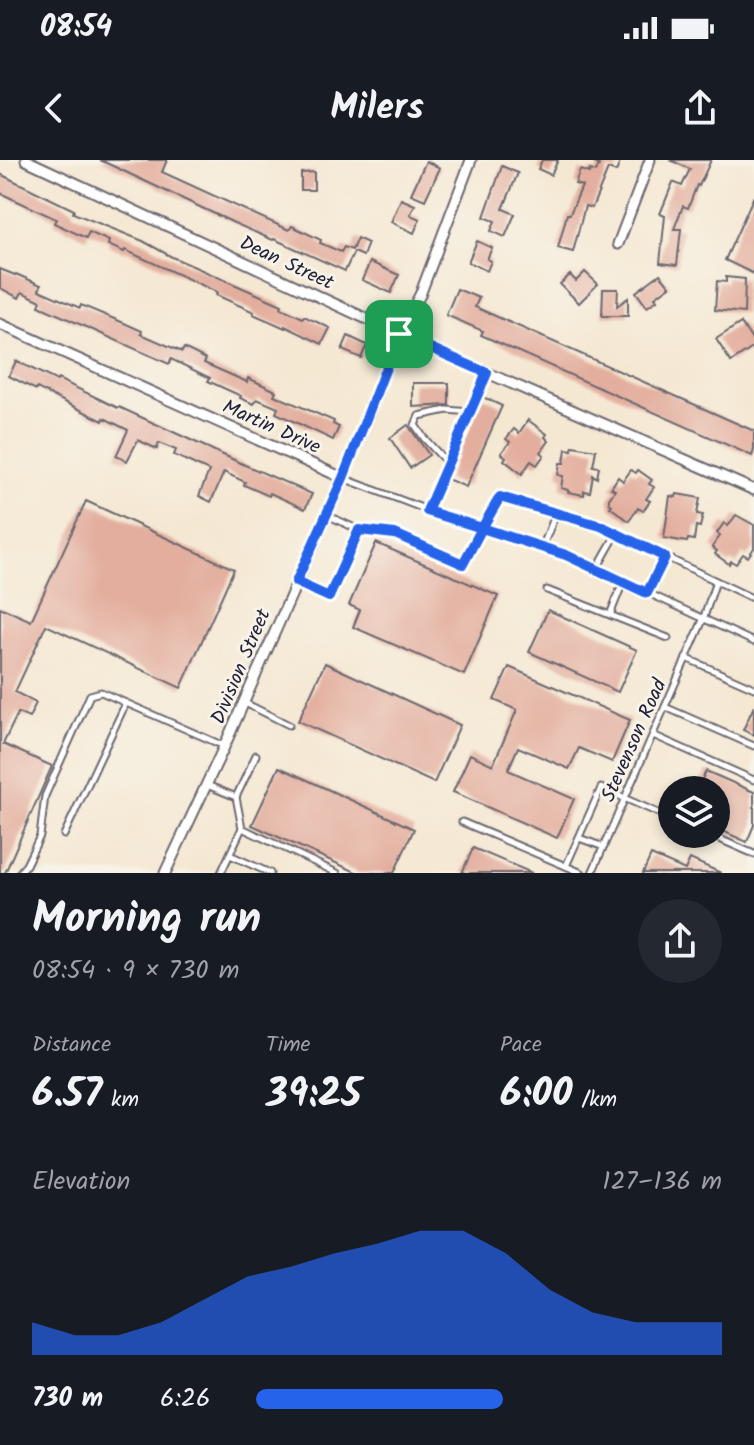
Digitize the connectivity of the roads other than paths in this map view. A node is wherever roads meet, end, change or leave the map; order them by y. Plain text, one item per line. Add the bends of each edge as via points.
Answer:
1 (26, 160) edge
2 (471, 160) edge
3 (650, 160) edge
4 (618, 244) dead end
5 (0, 324) edge
6 (399, 334) junction
7 (487, 373) junction
8 (470, 412) junction
9 (447, 463) junction
10 (343, 478) junction
11 (754, 490) edge
12 (427, 511) junction
13 (556, 513) junction
14 (327, 514) junction
15 (482, 528) junction
16 (359, 530) junction
17 (617, 533) junction
18 (542, 548) junction
19 (665, 557) junction
20 (596, 570) junction
21 (716, 581) junction
22 (296, 582) junction
23 (623, 582) junction
24 (547, 590) dead end
25 (647, 593) junction
26 (754, 599) edge
27 (610, 615) junction
28 (703, 620) junction
29 (668, 638) dead end
30 (754, 642) edge
31 (686, 658) junction
32 (754, 688) edge
33 (126, 703) junction
34 (244, 703) junction
35 (665, 707) junction
36 (289, 725) dead end
37 (652, 735) junction
38 (754, 746) edge
39 (224, 747) junction
40 (256, 755) dead end
41 (754, 780) edge
42 (206, 784) junction
43 (236, 797) junction
44 (625, 798) junction
45 (658, 813) edge
46 (462, 822) dead end
47 (242, 828) junction
48 (64, 835) dead end
49 (579, 838) junction
50 (730, 844) edge
51 (604, 847) junction
52 (754, 854) edge
53 (230, 855) junction
54 (566, 866) junction
55 (19, 873) edge
56 (165, 873) edge
57 (221, 873) edge
58 (270, 873) edge
59 (337, 873) edge
60 (582, 873) edge
61 (592, 873) edge

1 - 6 street, Dean Street
2 - 6 street, Division Street via 420,295
3 - 4 street
5 - 10 street, Martin Drive
6 - 7 street, Dean Street
6 - 10 street, Division Street
7 - 8 lane
7 - 11 street, Dean Street
8 - 9 lane
8 - 9 lane via 419,416 415,425
9 - 12 lane
10 - 12 lane, Martin Drive
10 - 14 street, Division Street
12 - 15 lane, Martin Drive
13 - 15 lane via 500,497
13 - 17 lane
13 - 18 lane
14 - 16 lane
14 - 22 street, Division Street
15 - 16 lane via 463,564 395,534
15 - 18 lane, Martin Drive
16 - 22 lane via 329,597
17 - 19 lane
17 - 20 lane
18 - 20 lane, Martin Drive
19 - 21 lane
19 - 25 lane
20 - 23 lane, Martin Drive
21 - 26 lane
21 - 28 lane, Stevenson Road
22 - 34 street, Division Street
23 - 25 lane, Martin Drive
23 - 27 lane
24 - 27 lane
25 - 28 lane, Martin Drive
27 - 29 lane
28 - 30 lane, Martin Drive
28 - 31 lane, Stevenson Road
31 - 32 lane
31 - 35 lane, Stevenson Road
33 - 39 lane
33 - 48 lane
33 - 55 lane via 101,692 90,695 45,796 40,836
34 - 36 lane
34 - 39 street, Division Street
35 - 37 lane, Stevenson Road
35 - 38 lane
37 - 41 lane
37 - 44 lane, Stevenson Road
39 - 42 street, Division Street
40 - 43 lane
42 - 43 lane
42 - 56 street, Division Street
43 - 47 lane
44 - 45 lane
44 - 49 lane via 601,788
44 - 51 lane, Stevenson Road
46 - 54 lane
47 - 53 lane
47 - 59 lane
49 - 51 lane
49 - 54 lane
50 - 52 lane
51 - 61 lane, Stevenson Road
53 - 57 lane
53 - 58 lane
54 - 60 lane

